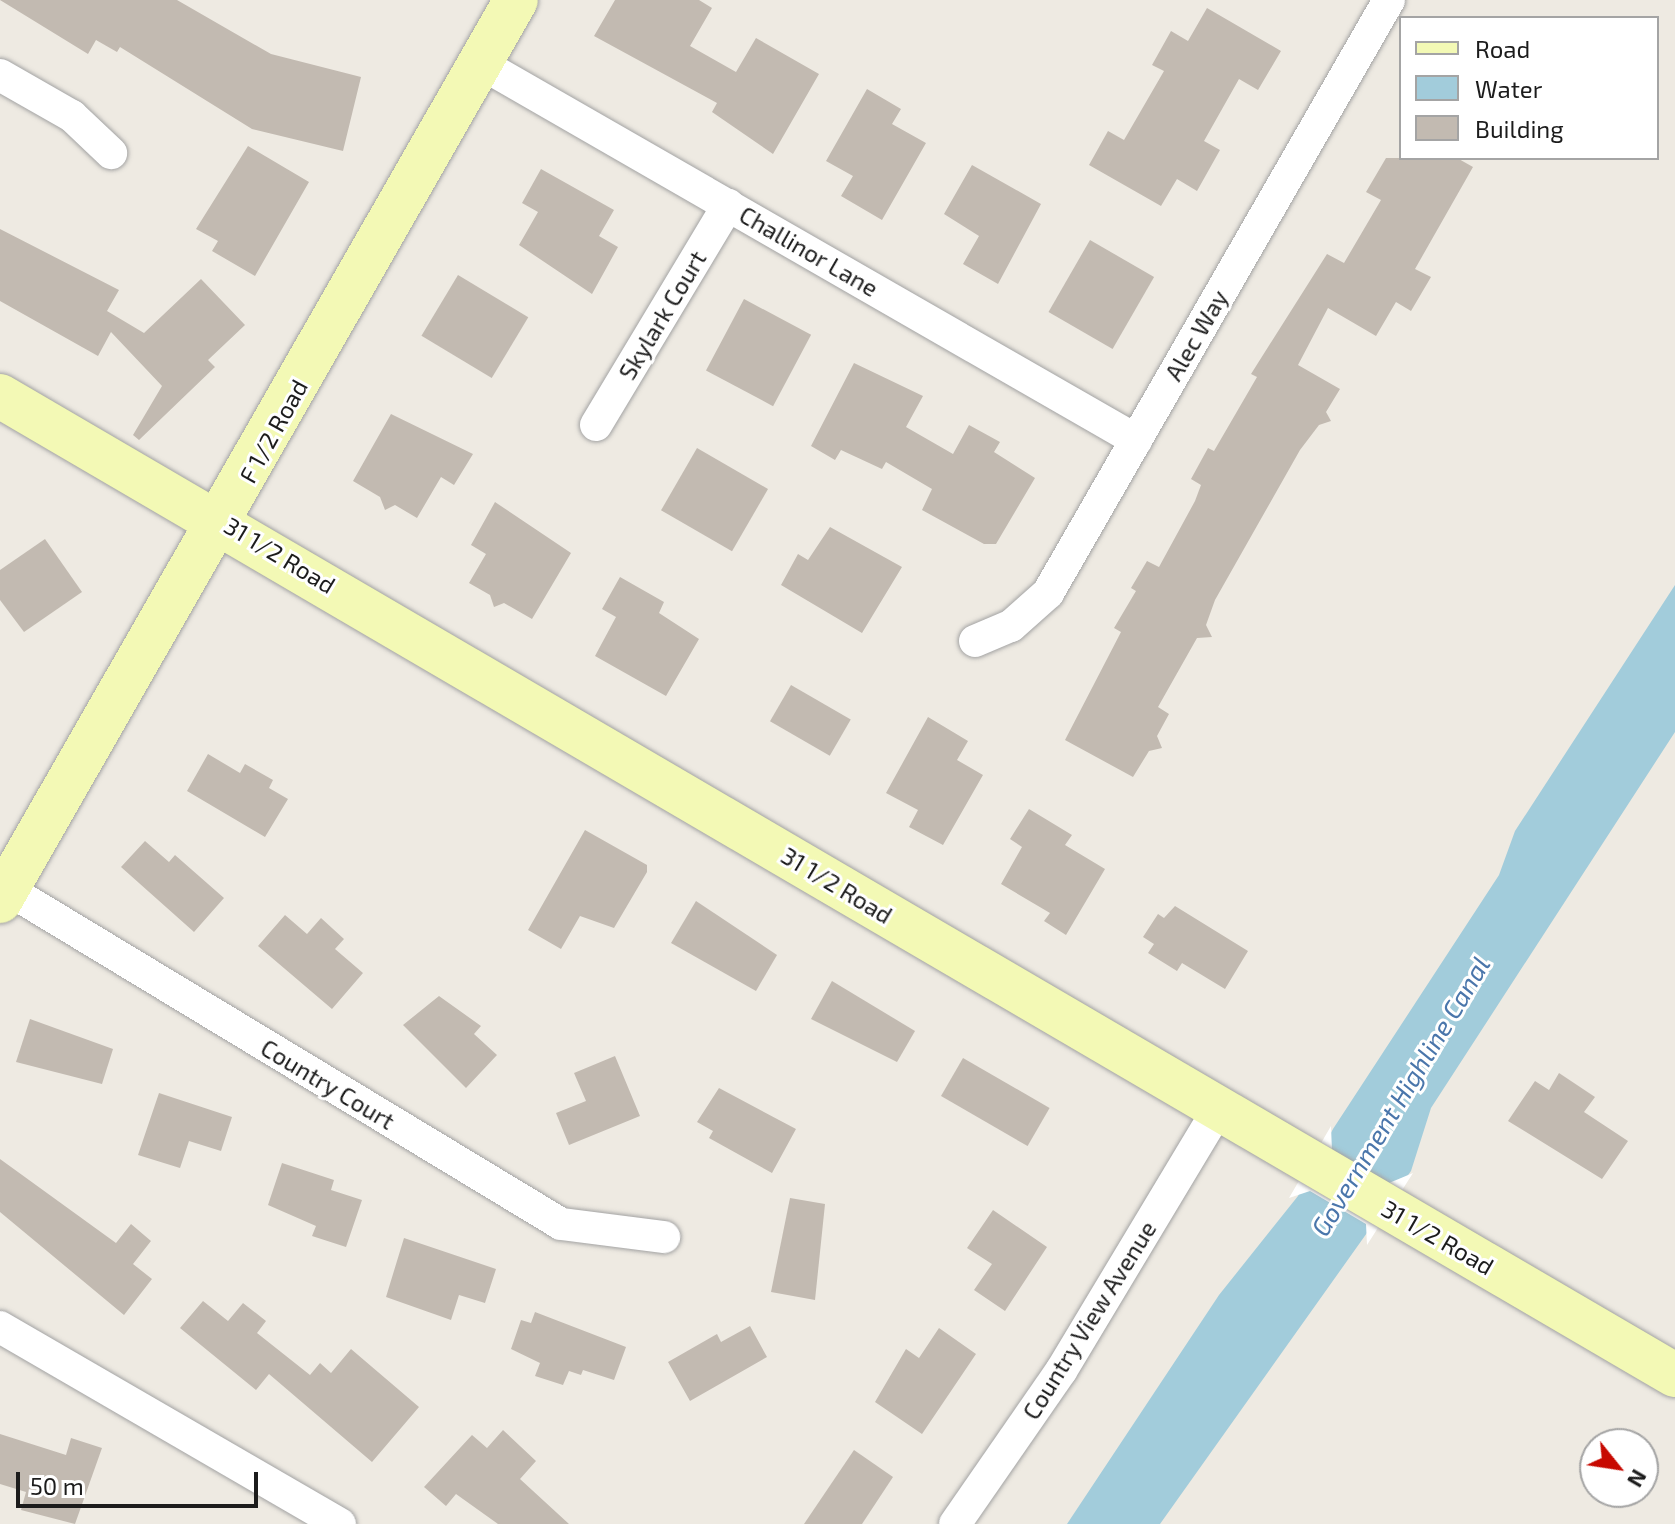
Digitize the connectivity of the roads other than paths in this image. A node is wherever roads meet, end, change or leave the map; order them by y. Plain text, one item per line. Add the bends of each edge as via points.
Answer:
1 (516, 0) edge
2 (1389, 0) edge
3 (480, 63) junction
4 (0, 75) edge
5 (111, 153) dead end
6 (728, 205) junction
7 (0, 396) edge
8 (596, 425) dead end
9 (1136, 440) junction
10 (223, 521) junction
11 (975, 641) dead end
12 (3, 895) edge
13 (1217, 1111) junction
14 (664, 1237) dead end
15 (0, 1327) edge
16 (1675, 1375) edge
17 (340, 1524) edge
18 (955, 1524) edge

1 - 3 street, F 1/2 Road
2 - 9 street, Alec Way
3 - 6 street, Challinor Lane
3 - 10 street, F 1/2 Road
4 - 5 street via 72,116
6 - 8 street, Skylark Court
6 - 9 street, Challinor Lane
7 - 10 street, 31 1/2 Road
9 - 11 street, Alec Way via 1048,593 1011,626
10 - 12 street, F 1/2 Road
10 - 13 street, 31 1/2 Road
12 - 14 street, Country Court via 561,1224
13 - 16 street, 31 1/2 Road
13 - 18 street, Country View Avenue via 1061,1371
15 - 17 street

